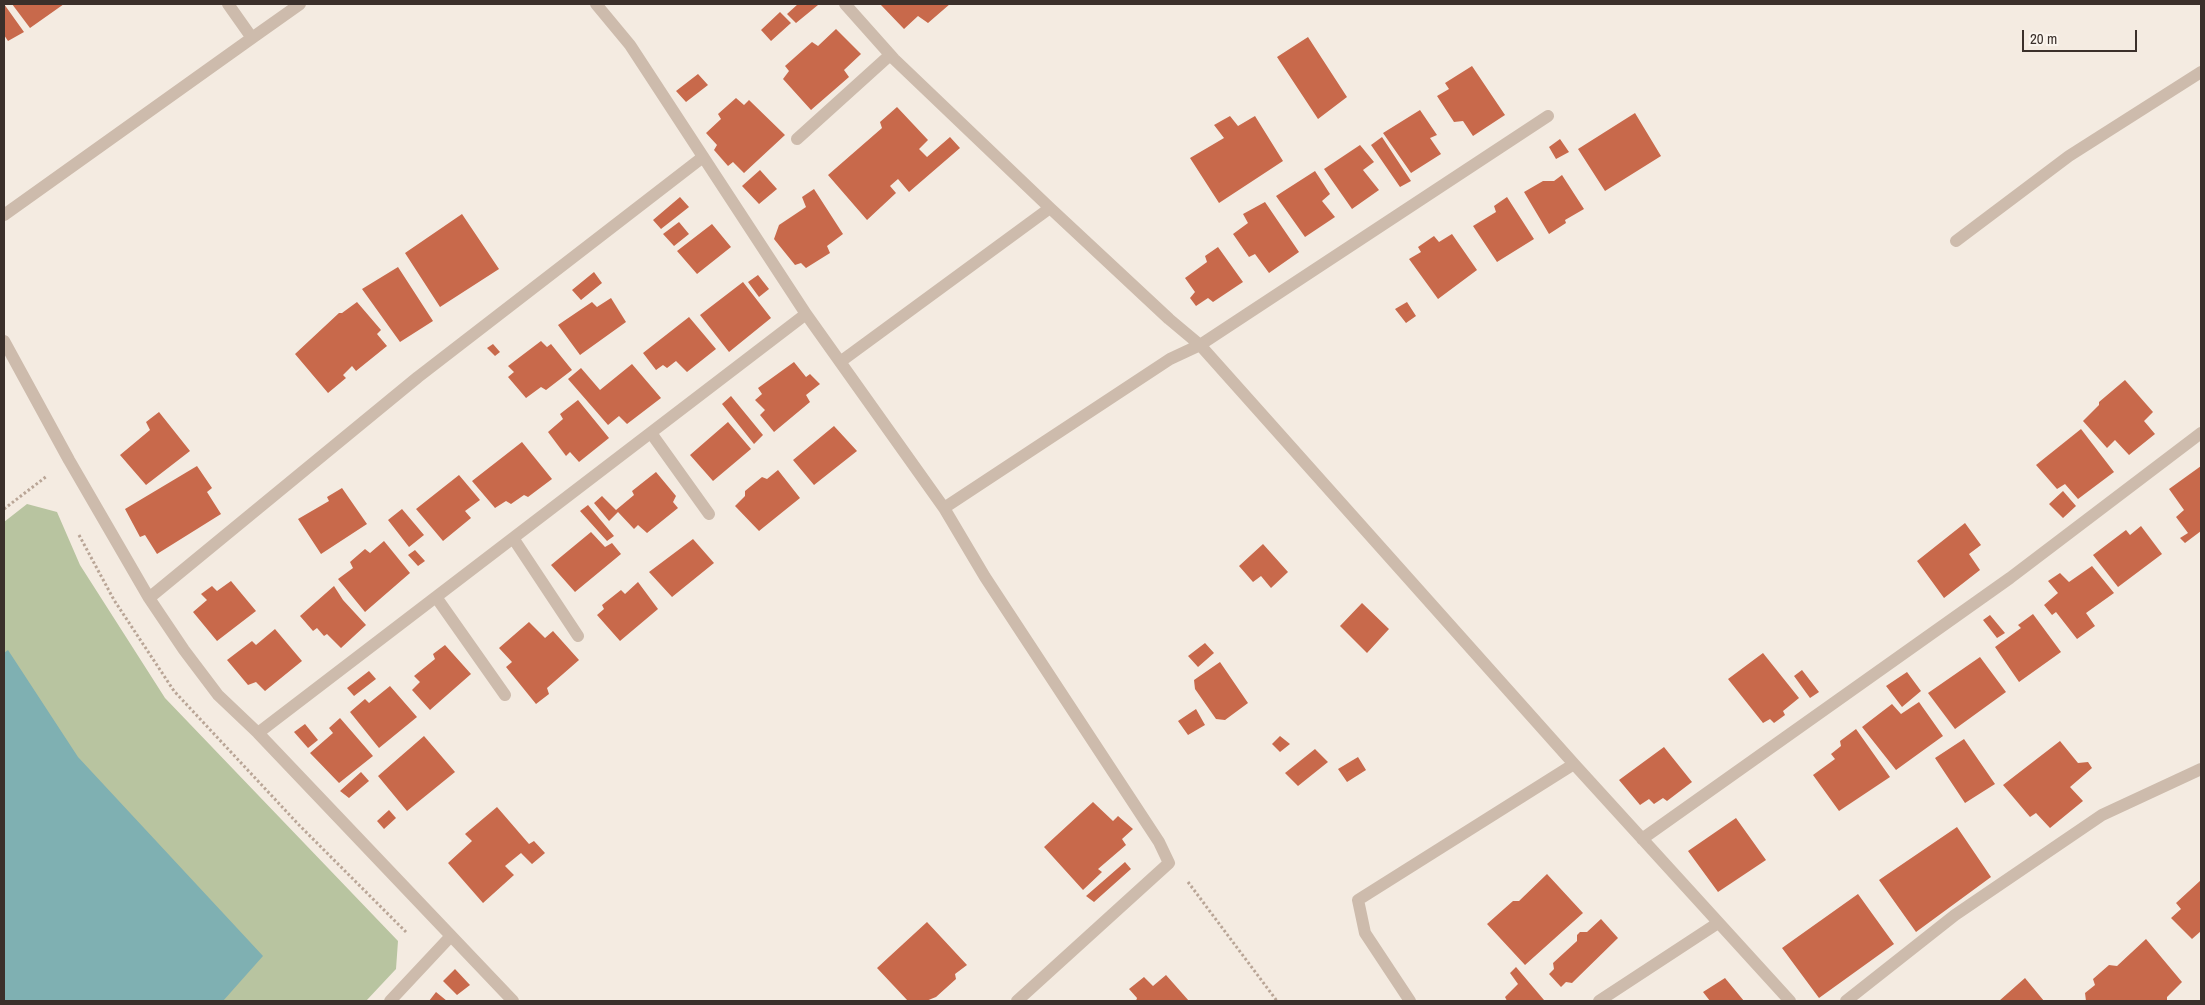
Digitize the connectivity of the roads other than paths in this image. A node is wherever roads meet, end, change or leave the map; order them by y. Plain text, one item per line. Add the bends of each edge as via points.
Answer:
1 (228, 4) edge
2 (300, 4) edge
3 (596, 4) edge
4 (845, 4) edge
5 (252, 38) junction
6 (890, 55) junction
7 (2201, 72) edge
8 (1548, 116) dead end
9 (797, 138) dead end
10 (703, 157) junction
11 (1050, 208) junction
12 (4, 215) edge
13 (1956, 240) dead end
14 (806, 314) junction
15 (4, 341) edge
16 (1200, 345) junction
17 (840, 362) junction
18 (651, 433) junction
19 (2201, 433) edge
20 (944, 508) junction
21 (709, 514) dead end
22 (513, 538) junction
23 (436, 597) junction
24 (149, 598) junction
25 (578, 636) dead end
26 (505, 695) dead end
27 (258, 733) junction
28 (1574, 764) junction
29 (2201, 769) edge
30 (1642, 839) junction
31 (1718, 923) junction
32 (450, 937) junction
33 (390, 1001) edge
34 (513, 1001) edge
35 (1017, 1001) edge
36 (1410, 1001) edge
37 (1599, 1001) edge
38 (1790, 1001) edge
39 (1846, 1001) edge

1 - 5 street
2 - 5 street
3 - 10 street via 630,45
4 - 6 street
5 - 12 street
6 - 9 street
6 - 11 street
7 - 13 street via 2069,156
8 - 16 street
10 - 14 street
10 - 24 street via 418,377
11 - 16 street
11 - 17 street
14 - 17 street
14 - 18 street
15 - 24 street
16 - 20 street via 1170,359
16 - 28 street
17 - 20 street
18 - 21 street
18 - 22 street
19 - 30 street via 2010,578
20 - 35 street via 985,577 1159,842 1169,863
22 - 23 street
22 - 25 street
23 - 26 street
23 - 27 street
24 - 27 street via 218,695
27 - 32 street
28 - 30 street
28 - 36 street via 1358,900 1365,933
29 - 39 street via 2102,815 1955,915
30 - 31 street
31 - 37 street
31 - 38 street
32 - 33 street
32 - 34 street

